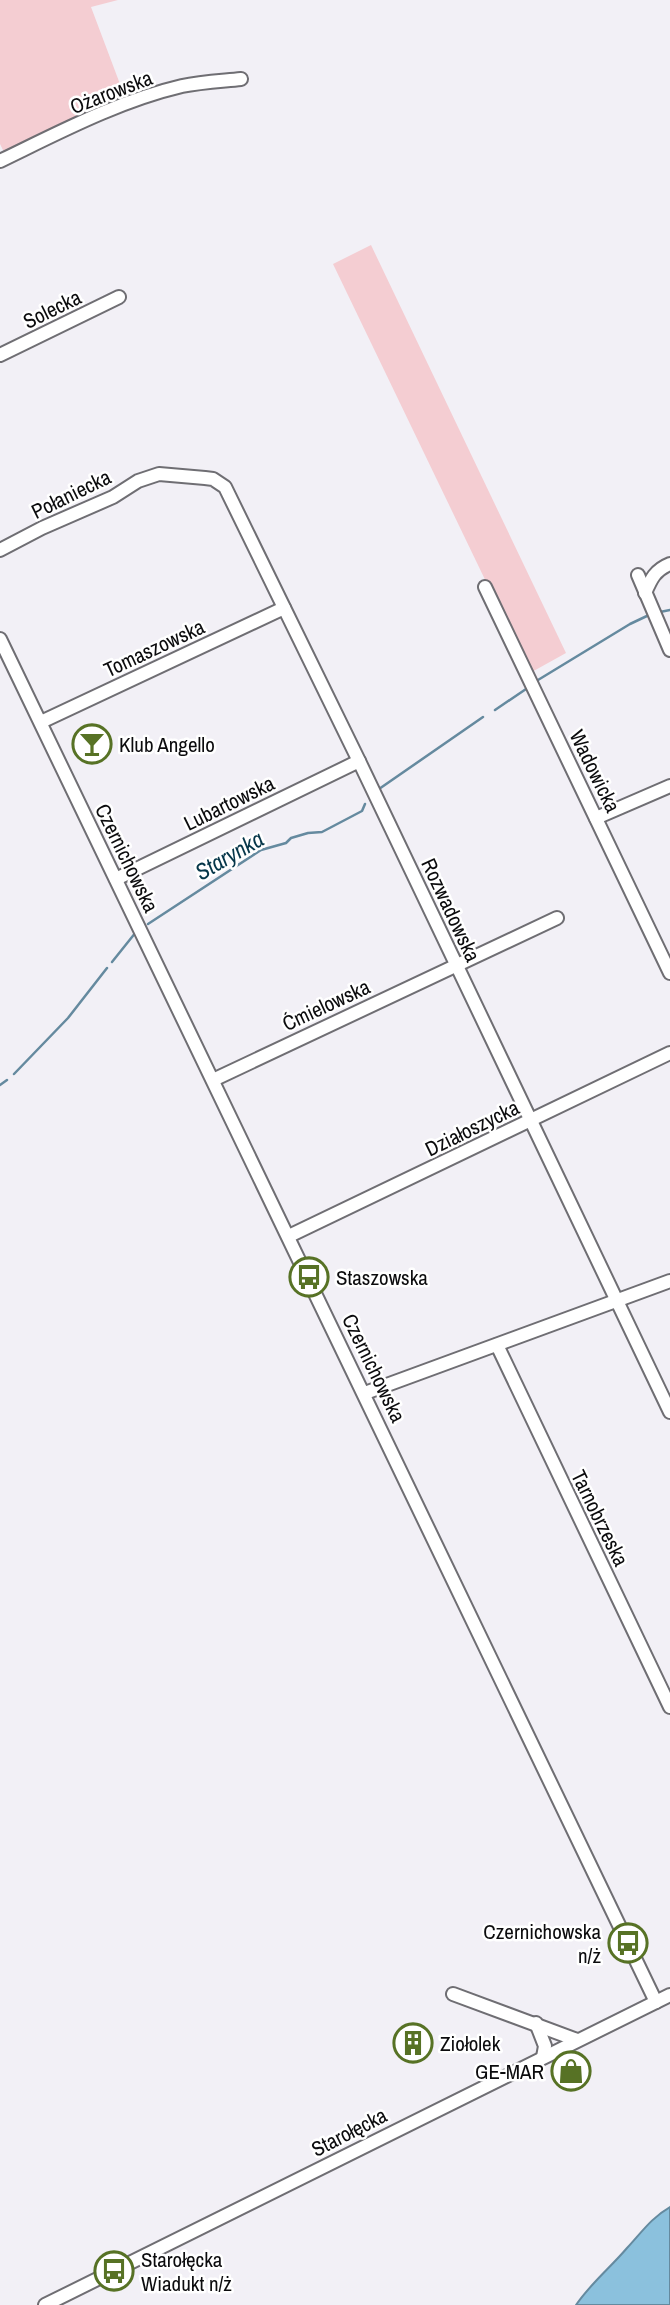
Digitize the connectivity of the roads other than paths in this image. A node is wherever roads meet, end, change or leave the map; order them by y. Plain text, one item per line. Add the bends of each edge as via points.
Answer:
1 (241, 79) dead end
2 (0, 161) edge
3 (119, 297) dead end
4 (0, 355) edge
5 (159, 474) joint
6 (0, 550) edge
7 (670, 564) edge
8 (638, 575) dead end
9 (485, 587) dead end
10 (645, 593) junction
11 (284, 608) junction
12 (0, 639) edge
13 (670, 650) edge
14 (41, 722) junction
15 (359, 761) junction
16 (670, 786) edge
17 (596, 818) junction
18 (116, 879) junction
19 (557, 918) dead end
20 (455, 965) junction
21 (670, 973) edge
22 (670, 1053) edge
23 (213, 1080) junction
24 (530, 1121) junction
25 (289, 1236) junction
26 (670, 1281) edge
27 (618, 1301) junction
28 (496, 1345) junction
29 (365, 1393) junction
30 (668, 1405) edge
31 (670, 1707) edge
32 (453, 1994) dead end
33 (670, 1995) edge
34 (656, 2002) junction
35 (536, 2023) junction
36 (577, 2040) junction
37 (543, 2057) junction
38 (45, 2305) edge

1 - 2 street, Ożarowska via 154,94
3 - 4 street, Solecka
5 - 6 street, Połaniecka
5 - 11 street, Rozwadowska via 213,479 225,487
7 - 10 street via 651,578
8 - 10 street
9 - 17 street, Wadowicka
10 - 13 street
11 - 14 street, Tomaszowska
11 - 15 street, Rozwadowska
12 - 14 street, Czernichowska
14 - 18 street, Czernichowska
15 - 18 street, Lubartowska
15 - 20 street, Rozwadowska
16 - 17 street
17 - 21 street, Wadowicka
18 - 23 street, Czernichowska
19 - 20 street, Ćmielowska
20 - 23 street, Ćmielowska
20 - 24 street, Rozwadowska
22 - 24 street, Działoszycka
23 - 25 street, Czernichowska
24 - 25 street, Działoszycka
24 - 27 street, Rozwadowska
25 - 29 street, Czernichowska
26 - 27 street
27 - 28 street
27 - 30 street, Rozwadowska
28 - 29 street
28 - 31 street, Tarnobrzeska
29 - 34 street, Czernichowska
32 - 35 street
33 - 34 street, Starołęcka
34 - 36 street, Starołęcka
35 - 36 street
35 - 37 street via 545,2046
36 - 37 street, Starołęcka
37 - 38 street, Starołęcka

